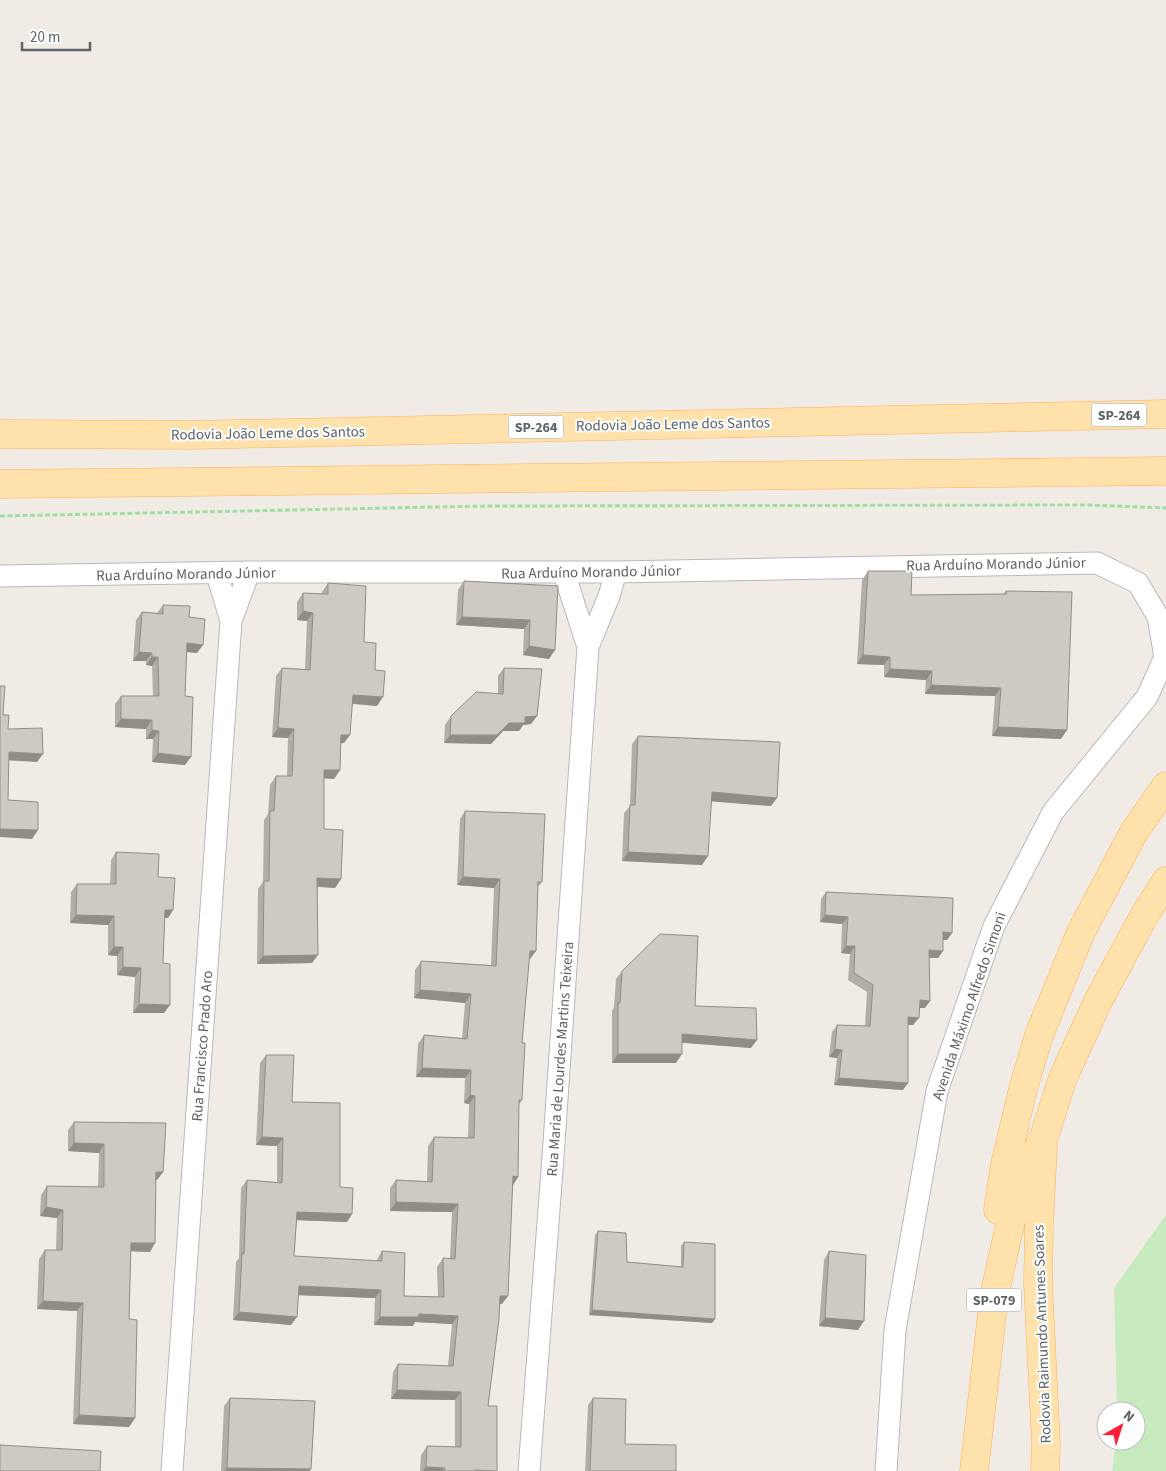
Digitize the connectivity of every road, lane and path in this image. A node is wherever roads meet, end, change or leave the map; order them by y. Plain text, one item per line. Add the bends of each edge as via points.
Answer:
1 (1166, 414) edge
2 (0, 434) edge
3 (1166, 471) edge
4 (0, 484) edge
5 (1166, 508) edge
6 (0, 516) edge
7 (249, 572) junction
8 (616, 572) junction
9 (564, 573) junction
10 (217, 574) junction
11 (0, 576) edge
12 (1158, 617) joint
13 (231, 621) junction
14 (588, 647) junction
15 (1166, 786) edge
16 (1166, 881) edge
17 (1044, 1137) junction
18 (994, 1297) junction
19 (979, 1431) junction
20 (1046, 1444) junction
21 (172, 1471) edge
22 (529, 1471) edge
23 (886, 1471) edge
24 (974, 1471) edge
25 (994, 1471) edge
26 (1034, 1471) edge
27 (1045, 1471) edge

1 - 2 main road, Rodovia João Leme dos Santos / SP-264 via 192,435
3 - 4 main road
5 - 6 path via 1089,505 486,506
7 - 9 street, Rua Arduíno Morando Júnior
7 - 10 street, Rua Arduíno Morando Júnior
7 - 13 street, Rua Francisco Prado Aro
8 - 9 street, Rua Arduíno Morando Júnior
8 - 12 street, Rua Arduíno Morando Júnior via 1097,563 1138,583
8 - 14 street, Rua Maria de Lourdes Martins Teixeira via 610,596
9 - 14 street, Rua Maria de Lourdes Martins Teixeira
10 - 11 street, Rua Arduíno Morando Júnior
10 - 13 street, Rua Francisco Prado Aro
12 - 23 street, Avenida Máximo Alfredo Simoni via 1165,657 1147,697 1053,812 994,926 937,1091 895,1330
13 - 21 street, Rua Francisco Prado Aro
14 - 22 street, Rua Maria de Lourdes Martins Teixeira
15 - 18 main road via 1134,832 1082,932 1039,1035 1005,1165 994,1240
16 - 17 main road, Rodovia Raimundo Antunes Soares / SP-079 via 1098,1001 1062,1080
17 - 18 main road, Rodovia Raimundo Antunes Soares / SP-079 via 1019,1184
17 - 20 main road, Rodovia Raimundo Antunes Soares / SP-079 via 1038,1284
18 - 19 main road, Rodovia Raimundo Antunes Soares / SP-079
19 - 24 main road, Rodovia Raimundo Antunes Soares / SP-079
19 - 25 main road via 989,1465
20 - 26 main road
20 - 27 main road, Rodovia Raimundo Antunes Soares / SP-079

